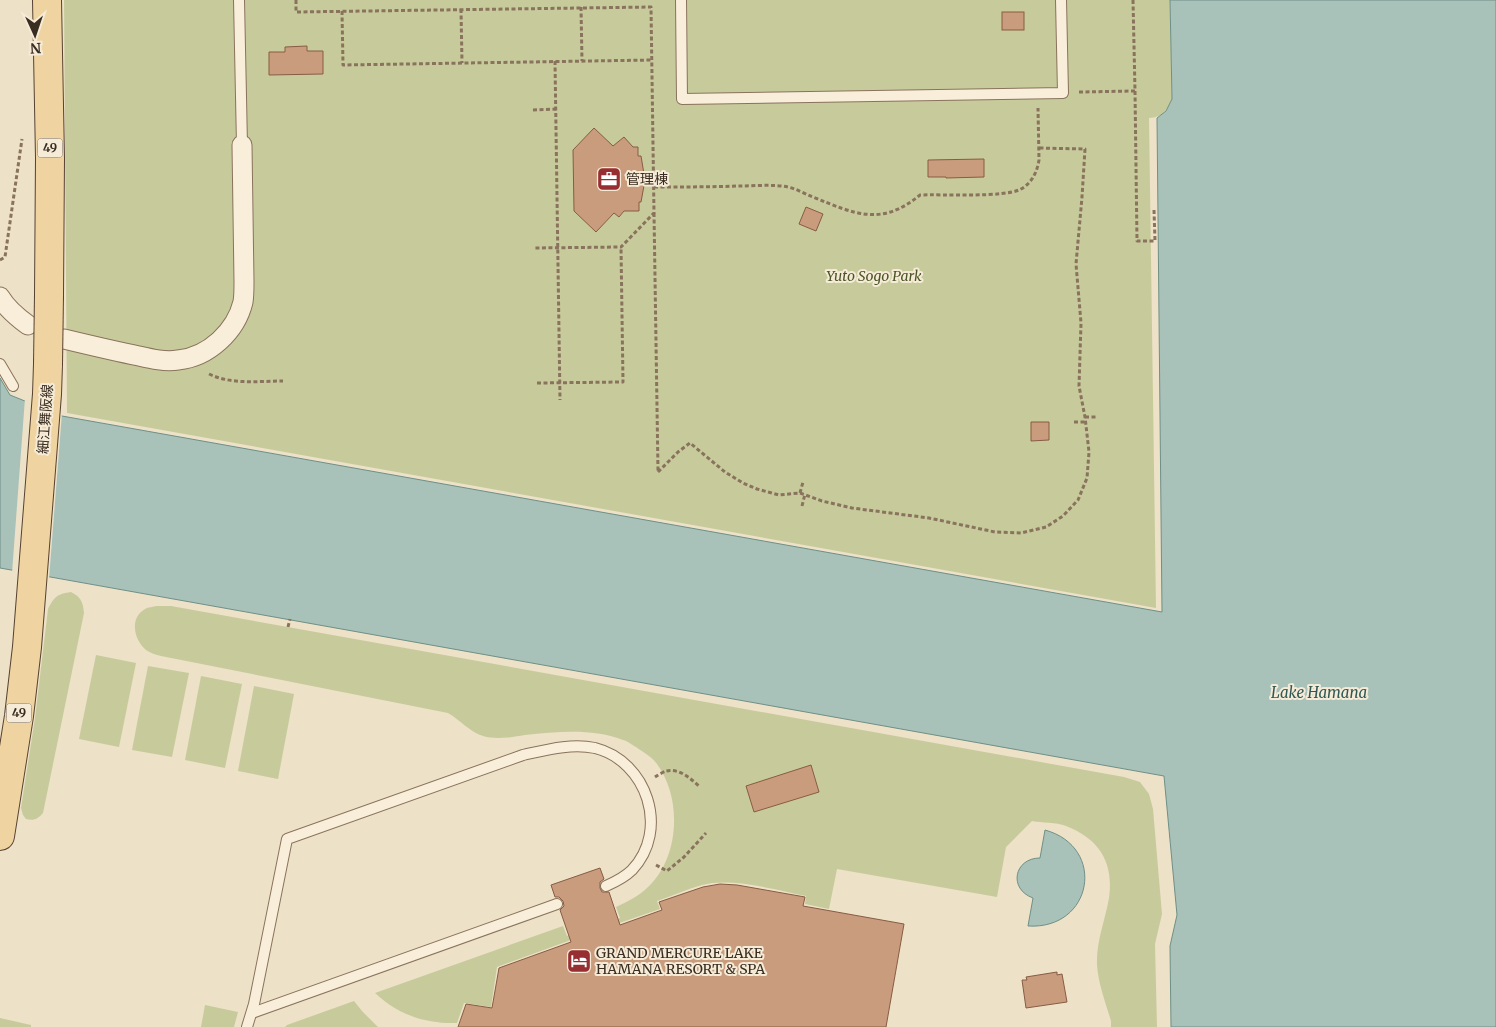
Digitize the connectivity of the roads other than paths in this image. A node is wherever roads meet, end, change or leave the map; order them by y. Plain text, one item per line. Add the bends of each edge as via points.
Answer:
1 (47, 0) edge
2 (239, 0) edge
3 (681, 0) edge
4 (1062, 0) edge
5 (242, 145) joint
6 (0, 297) edge
7 (28, 325) dead end
8 (64, 339) dead end
9 (0, 364) edge
10 (13, 386) dead end
11 (0, 836) edge
12 (606, 886) dead end
13 (557, 904) dead end
14 (252, 1013) junction
15 (247, 1027) edge

1 - 11 main road, 細江舞阪線 / 49, bridge via 50,158 47,394 19,716
2 - 5 lane
3 - 4 lane via 682,99 1063,93
5 - 8 street via 243,301 237,319 219,342 194,356 162,360
6 - 7 street
9 - 10 lane
12 - 14 lane via 632,871 642,857 649,841 650,807 636,775 611,754 595,748 561,747 523,755 287,839
13 - 14 lane
14 - 15 lane

